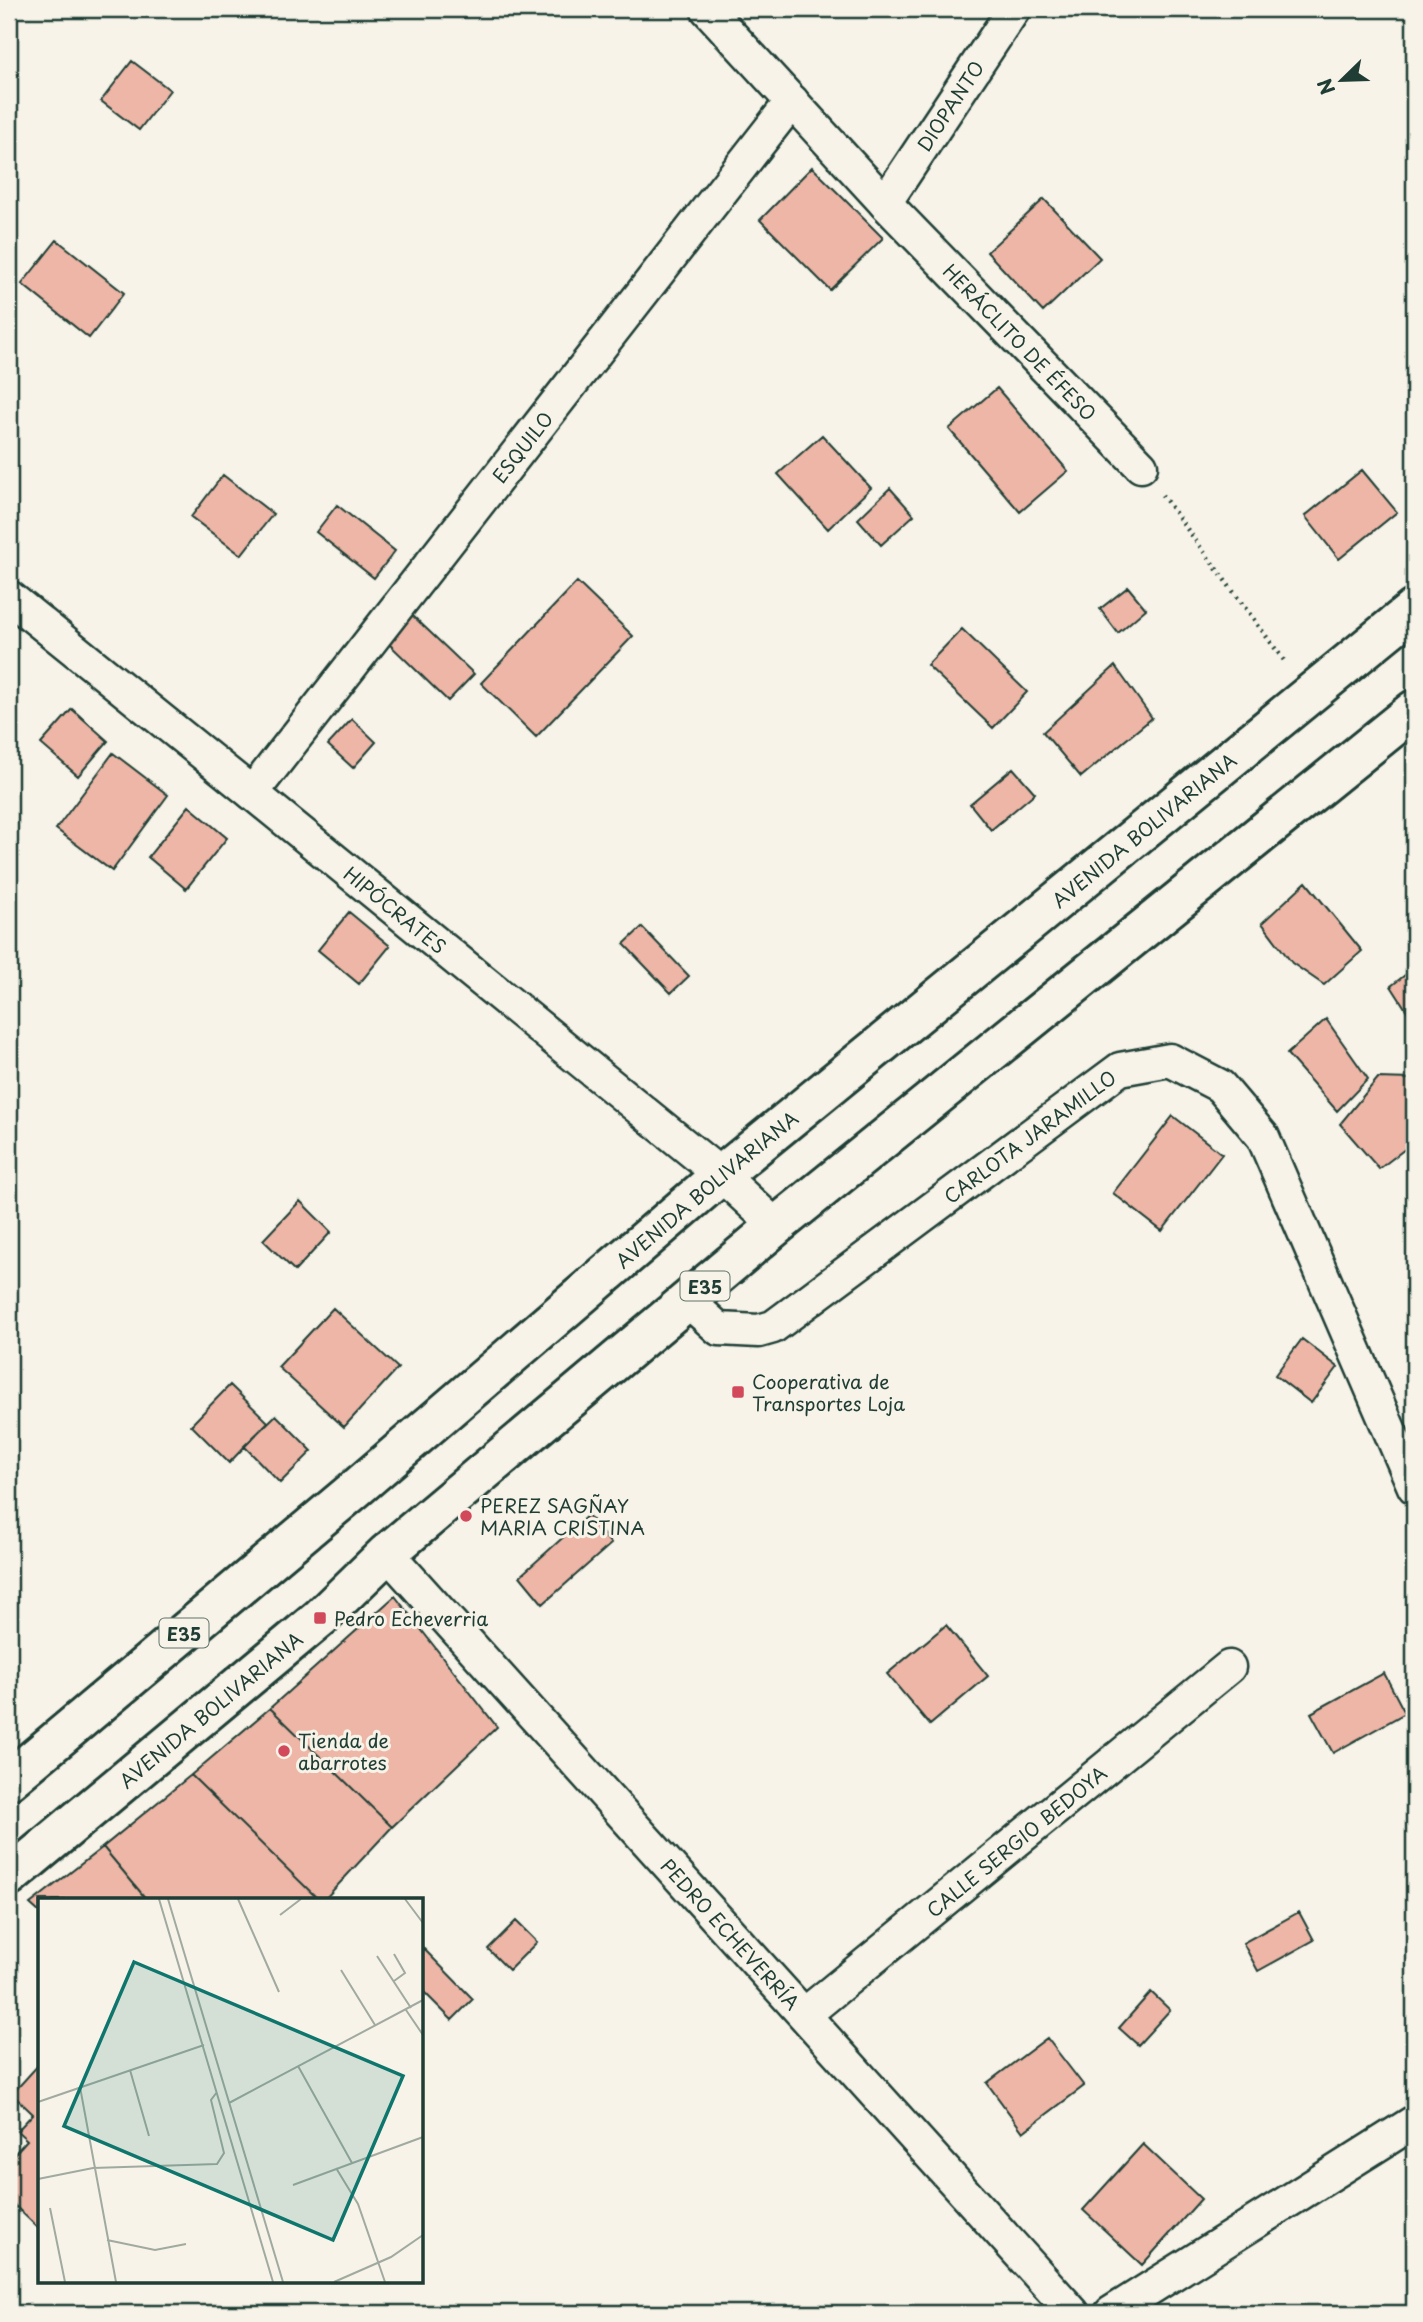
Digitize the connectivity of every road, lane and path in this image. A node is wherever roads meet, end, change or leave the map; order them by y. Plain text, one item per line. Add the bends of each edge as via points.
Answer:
1 (708, 9) edge
2 (1014, 9) edge
3 (792, 101) junction
4 (885, 203) junction
5 (1141, 466) joint
6 (9, 597) edge
7 (1414, 609) edge
8 (1309, 695) junction
9 (1414, 710) edge
10 (252, 793) junction
11 (721, 1175) junction
12 (776, 1226) junction
13 (688, 1301) junction
14 (1414, 1487) edge
15 (387, 1553) junction
16 (1230, 1667) dead end
17 (9, 1780) edge
18 (9, 1877) edge
19 (805, 2014) junction
20 (1414, 2122) edge
21 (1073, 2313) edge
22 (1111, 2313) edge

1 - 3 street, HERÁCLITO DE ÉFESO
2 - 4 street, DIOPANTO
3 - 4 street, HERÁCLITO DE ÉFESO
3 - 10 street, ESQUILO
4 - 5 street, HERÁCLITO DE ÉFESO
5 - 8 path
6 - 10 street, HIPÓCRATES
7 - 8 highway, AVENIDA BOLIVARIANA / E35
8 - 11 highway, AVENIDA BOLIVARIANA / E35
9 - 12 highway, AVENIDA BOLIVARIANA / E35
10 - 11 street, HIPÓCRATES
11 - 12 street, HIPÓCRATES
11 - 17 highway, AVENIDA BOLIVARIANA / E35
12 - 13 highway, AVENIDA BOLIVARIANA / E35
13 - 14 street, CARLOTA JARAMILLO via 719,1329 759,1331 774,1326 1120,1069 1170,1059 1220,1086 1263,1137
13 - 15 highway, AVENIDA BOLIVARIANA / E35
15 - 18 highway, AVENIDA BOLIVARIANA / E35 via 320,1618
15 - 19 street, PEDRO ECHEVERRÍA
16 - 19 street, CALLE SERGIO BEDOYA
19 - 21 street, PEDRO ECHEVERRÍA
20 - 22 street

